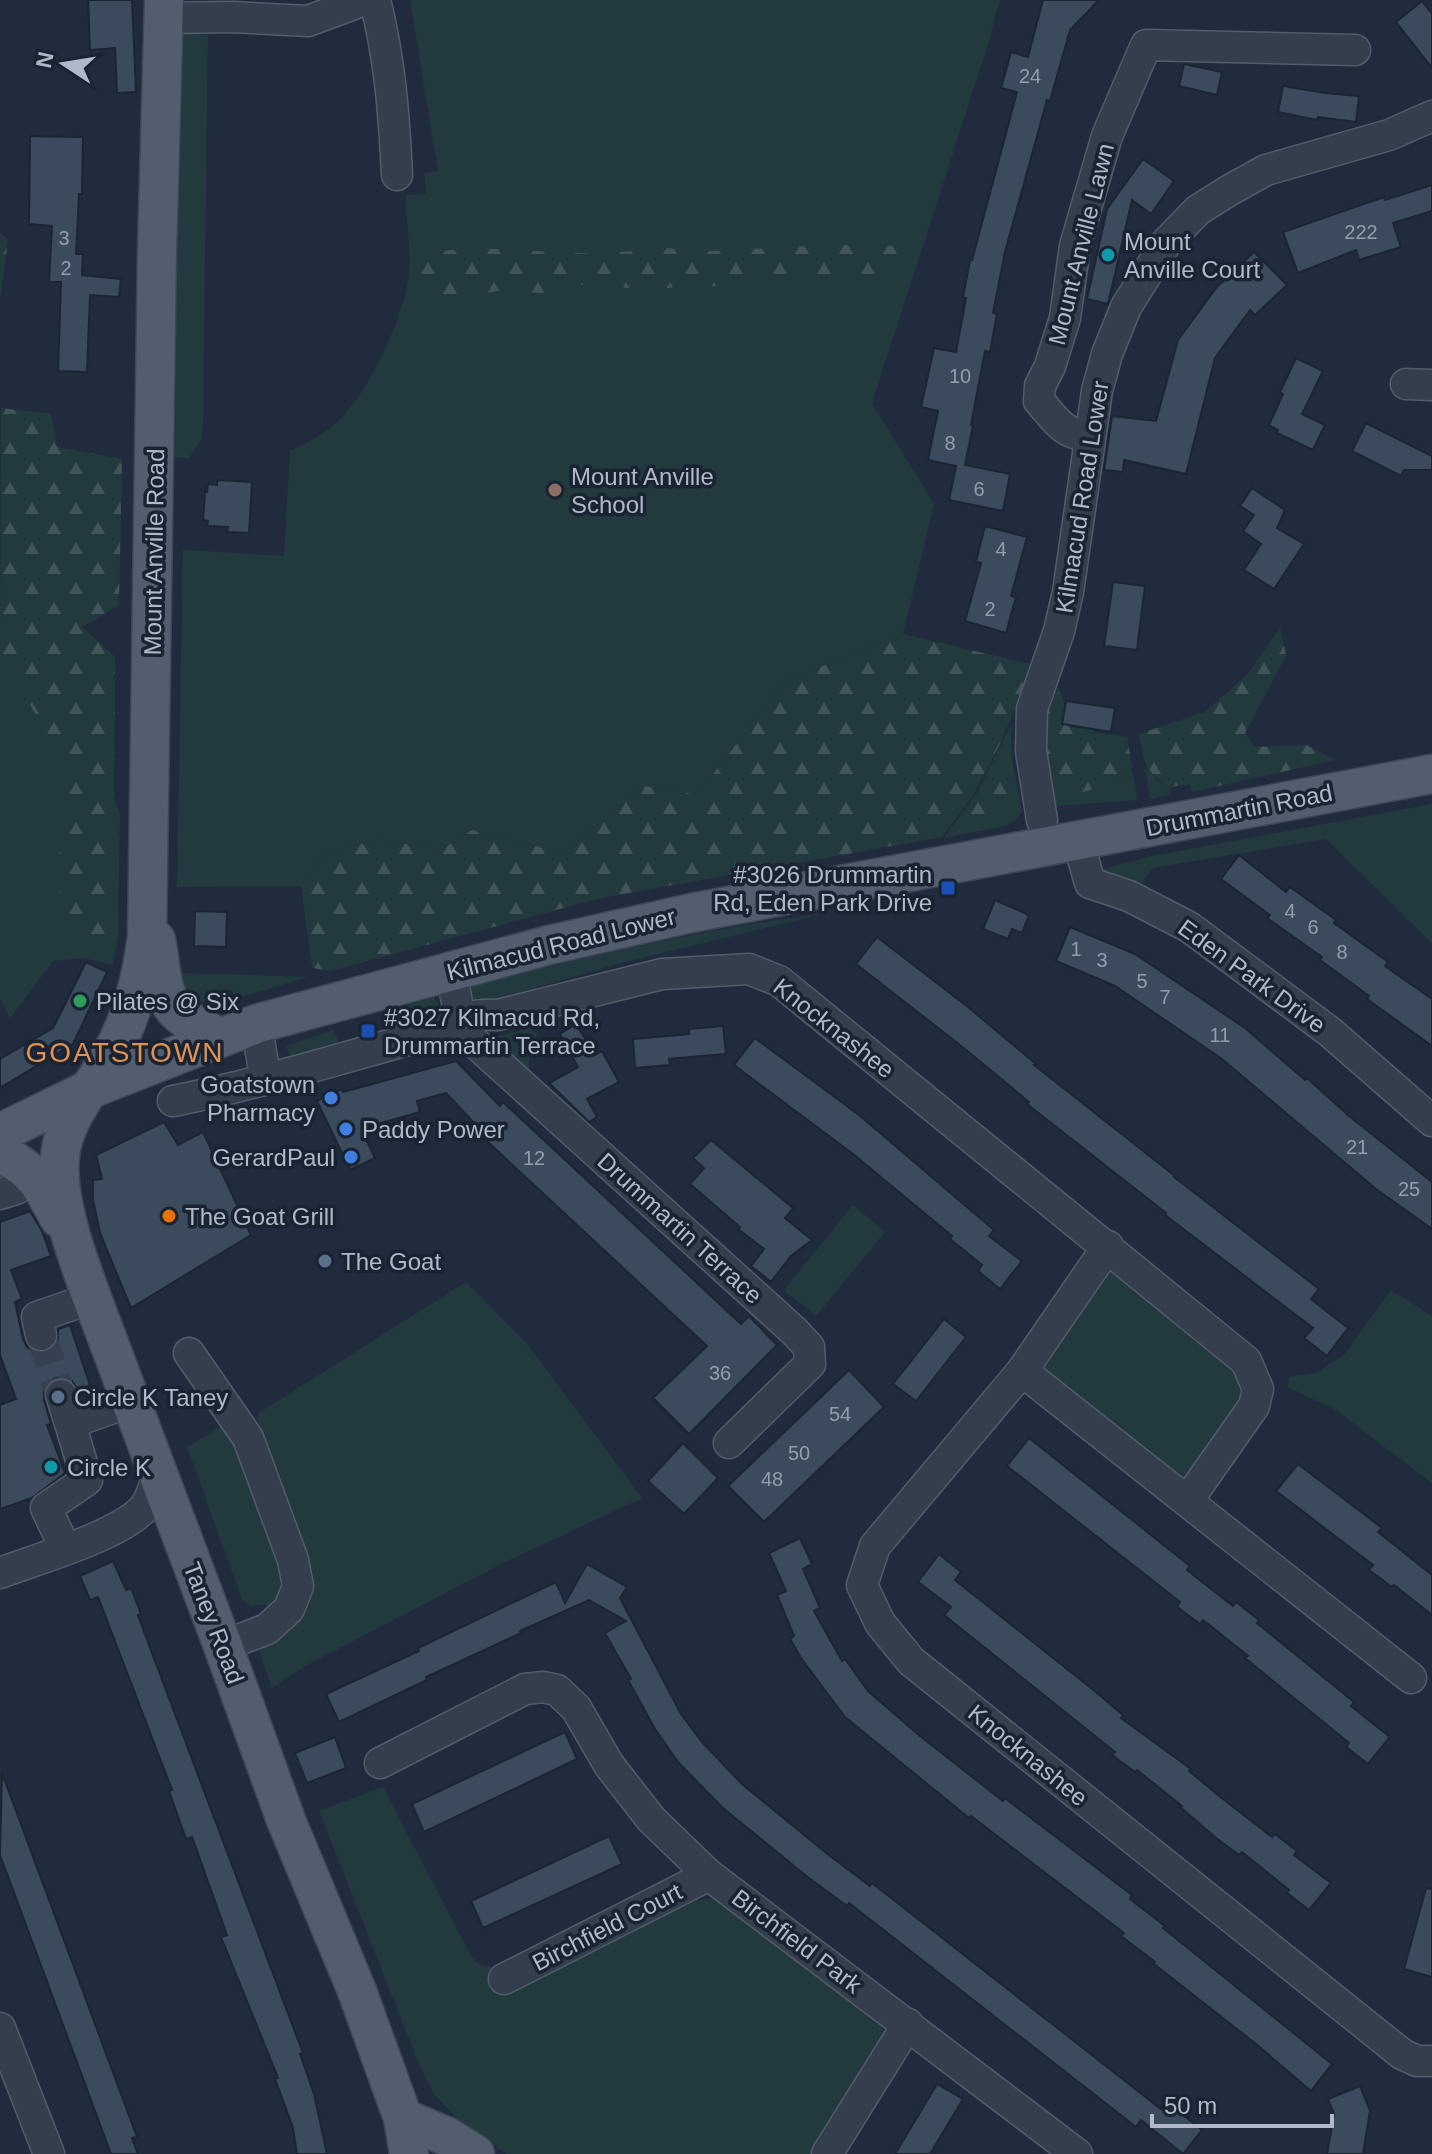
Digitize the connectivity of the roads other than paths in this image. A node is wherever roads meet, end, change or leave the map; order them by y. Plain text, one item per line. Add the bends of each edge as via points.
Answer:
1 (355, 0) edge
2 (375, 0) edge
3 (164, 9) edge
4 (1355, 50) dead end
5 (1432, 116) edge
6 (397, 175) dead end
7 (1089, 436) junction
8 (1432, 774) edge
9 (1056, 836) junction
10 (148, 906) junction
11 (451, 971) junction
12 (460, 1018) junction
13 (256, 1024) junction
14 (220, 1037) junction
15 (266, 1080) junction
16 (88, 1090) junction
17 (173, 1101) dead end
18 (1432, 1121) edge
19 (0, 1133) edge
20 (0, 1154) edge
21 (1108, 1246) junction
22 (75, 1249) junction
23 (92, 1298) junction
24 (41, 1335) dead end
25 (189, 1353) dead end
26 (1022, 1371) junction
27 (130, 1402) junction
28 (729, 1443) dead end
29 (158, 1475) junction
30 (1188, 1500) junction
31 (65, 1548) junction
32 (0, 1573) edge
33 (223, 1646) junction
34 (1411, 1678) dead end
35 (380, 1763) dead end
36 (709, 1875) junction
37 (504, 1979) dead end
38 (908, 2024) junction
39 (0, 2028) edge
40 (1432, 2061) edge
41 (406, 2136) edge
42 (49, 2154) edge
43 (475, 2154) edge
44 (827, 2154) edge
45 (1077, 2154) edge

1 - 3 street via 308,21
2 - 6 street via 388,51
3 - 10 main road, Mount Anville Road
4 - 7 street, Mount Anville Lawn via 1146,45 1107,136 1075,246 1065,318 1040,386 1039,401 1062,428
5 - 7 street, Kilmacud Road Lower via 1389,135 1266,170 1198,210 1166,243 1126,307 1107,354
7 - 9 street, Kilmacud Road Lower via 1068,592 1030,722 1031,751
8 - 9 main road, Drummartin Road
9 - 11 main road, Kilmacud Road Lower via 691,913
9 - 18 street, Eden Park Drive via 1090,883 1189,927 1330,1032
10 - 14 main road via 171,1004
10 - 16 main road, Mount Anville Road via 142,974 131,1013
11 - 12 street
11 - 13 main road, Kilmacud Road Lower
12 - 15 street, Knocknashee via 423,1036
12 - 21 street, Knocknashee via 498,1015 662,974 749,969 779,981
12 - 28 street, Drummartin Terrace via 472,1040 809,1347 810,1364
13 - 14 main road, Kilmacud Road Lower
13 - 15 street
14 - 16 main road, Kilmacud Road Lower
15 - 17 street, Knocknashee
16 - 19 main road, Kilmacud Road Lower
16 - 22 main road, Taney Road via 60,1158
20 - 22 main road via 30,1170
21 - 26 street, Knocknashee
21 - 30 street, Knocknashee via 1246,1361 1258,1389 1254,1406
22 - 23 main road, Taney Road
23 - 24 street via 37,1317
23 - 27 main road, Taney Road
25 - 33 street via 248,1438 298,1586 289,1609 267,1629
26 - 30 street
26 - 40 street, Knocknashee via 875,1546 862,1585 880,1623 911,1661 1390,2044 1417,2061
27 - 29 main road, Taney Road
27 - 31 street via 65,1409 87,1480 46,1508
29 - 31 street via 143,1509 108,1533
29 - 33 main road, Taney Road
30 - 34 street
31 - 32 street
33 - 41 main road, Taney Road via 286,1820 357,1991
35 - 36 street, Birchfield Park via 525,1689 557,1690 576,1708 609,1765 651,1819
36 - 37 street, Birchfield Court
36 - 38 street, Birchfield Park
38 - 44 street
38 - 45 street, Birchfield Park
39 - 42 street
41 - 43 main road via 448,2137

